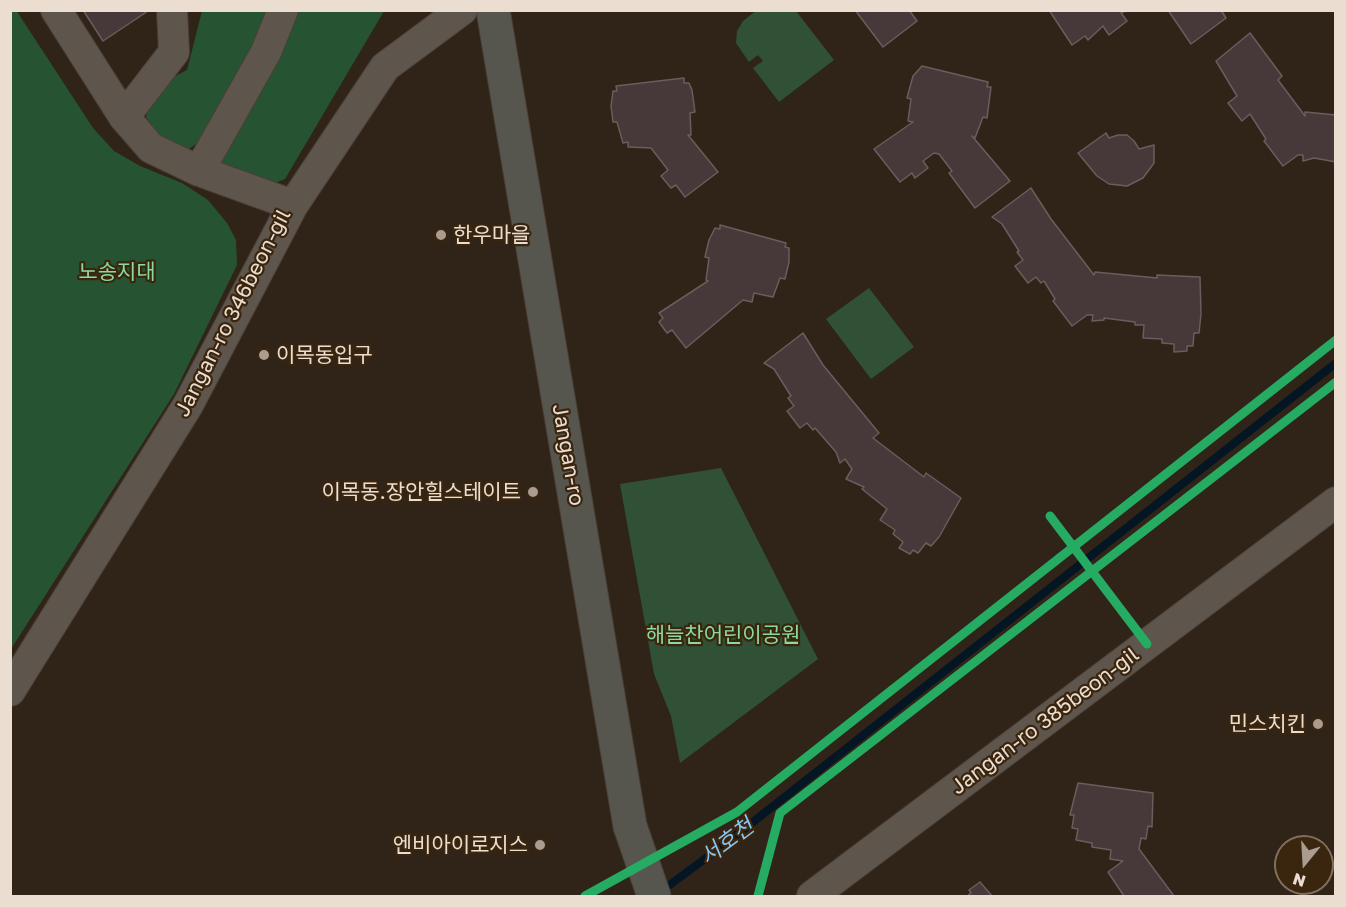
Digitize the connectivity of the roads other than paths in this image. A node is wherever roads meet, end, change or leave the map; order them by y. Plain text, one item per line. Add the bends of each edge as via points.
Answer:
1 (56, 10) edge
2 (172, 10) edge
3 (283, 10) edge
4 (462, 10) edge
5 (493, 10) edge
6 (124, 117) junction
7 (198, 171) junction
8 (293, 205) junction
9 (1335, 502) edge
10 (10, 691) edge
11 (654, 897) edge
12 (813, 897) edge

1 - 6 street, Jangan-ro 346beon-gil
2 - 6 street via 174,52
3 - 7 street via 266,52
4 - 8 street via 385,67
5 - 11 main road, Jangan-ro via 630,826
6 - 7 street, Jangan-ro 346beon-gil via 151,148
7 - 8 street, Jangan-ro 346beon-gil
8 - 10 street, Jangan-ro 346beon-gil via 188,405
9 - 12 street, Jangan-ro 385beon-gil

